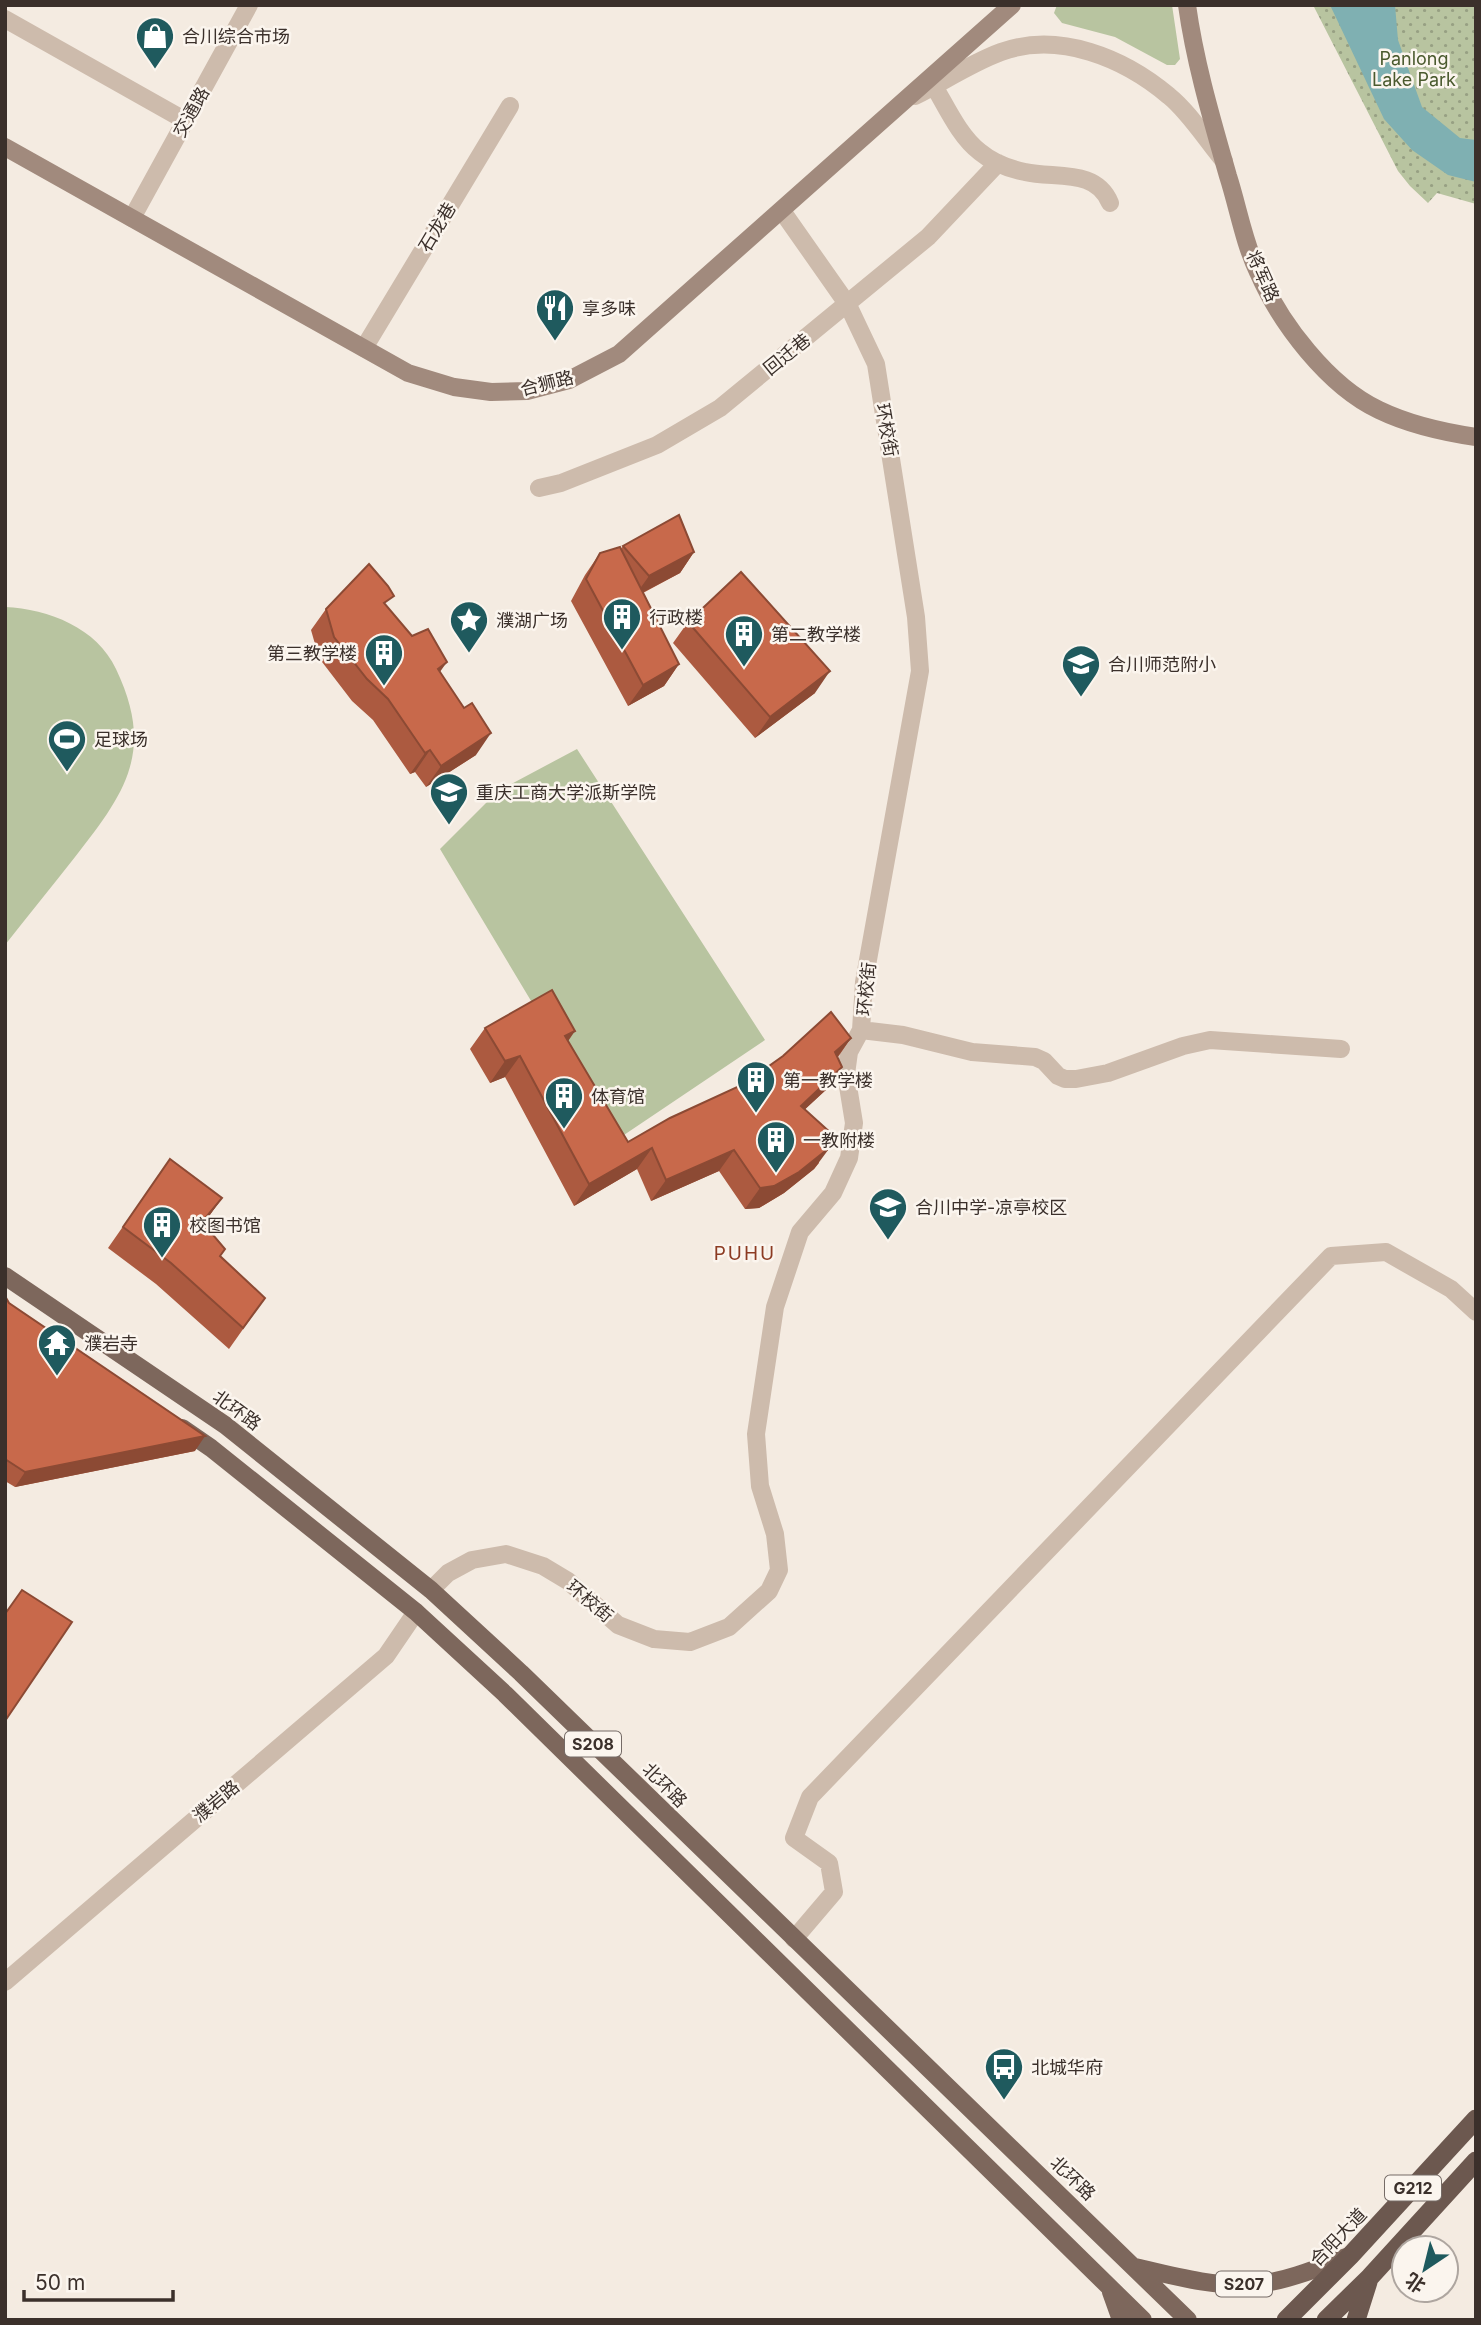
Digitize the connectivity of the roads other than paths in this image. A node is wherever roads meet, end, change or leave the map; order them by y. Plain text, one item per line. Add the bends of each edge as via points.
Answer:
1 (249, 5) edge
2 (1012, 5) edge
3 (1187, 5) edge
4 (5, 19) edge
5 (934, 86) junction
6 (905, 101) junction
7 (510, 106) dead end
8 (186, 121) junction
9 (5, 147) edge
10 (1224, 161) junction
11 (998, 163) junction
12 (1110, 203) dead end
13 (782, 211) junction
14 (132, 218) junction
15 (848, 305) junction
16 (364, 348) junction
17 (1476, 437) edge
18 (539, 488) dead end
19 (861, 1030) junction
20 (1341, 1049) dead end
21 (5, 1276) edge
22 (1476, 1312) edge
23 (165, 1416) edge
24 (431, 1590) junction
25 (416, 1612) junction
26 (794, 1939) junction
27 (5, 1982) edge
28 (1476, 2119) edge
29 (1476, 2161) edge
30 (1350, 2256) junction
31 (1135, 2267) junction
32 (1370, 2277) junction
33 (1108, 2285) junction
34 (1121, 2320) edge
35 (1143, 2320) edge
36 (1188, 2320) edge
37 (1286, 2320) edge
38 (1325, 2320) edge
39 (1356, 2320) edge

1 - 8 street, 交通路
2 - 6 main road, 合狮路
3 - 10 main road, 将军路
4 - 8 street
5 - 6 street
5 - 10 street via 1001,52 1037,45 1094,53 1131,69 1171,97
5 - 11 street via 979,152
6 - 13 main road, 合狮路
7 - 16 street, 石龙巷
8 - 14 street, 交通路
9 - 14 main road, 合狮路
10 - 17 main road, 将军路 via 1257,272 1306,351 1378,410 1435,431
11 - 12 street via 1024,172 1070,175 1091,182 1105,191
11 - 15 street, 回迁巷 via 928,237
13 - 15 street, 环校街
13 - 16 main road, 合狮路 via 619,354 569,380 527,391 454,387 408,373
14 - 16 main road, 合狮路
15 - 18 street, 回迁巷 via 720,408 657,445
15 - 19 street, 环校街 via 876,364 916,617 919,671 864,982
19 - 20 street via 972,1052 1035,1057 1065,1079 1108,1073 1210,1040
19 - 24 street, 环校街 via 849,1052 846,1074 855,1122 849,1158 833,1193 800,1232 775,1307 756,1434 760,1486 775,1534 779,1570 769,1591 729,1627 690,1642 654,1639 618,1625 568,1581 543,1566 506,1554 472,1560 447,1573
21 - 24 main road, 北环路 / S208 via 225,1425
22 - 26 street via 1451,1289 1386,1252 1331,1256 810,1797 794,1838 829,1863 834,1892
23 - 25 main road, S208
24 - 26 main road, 北环路 / S208
25 - 27 street, 濮岩路 via 386,1656
25 - 33 main road, S208
26 - 31 main road, 北环路 / S208
28 - 30 highway, 合阳大道 / G212
29 - 32 highway, G212
30 - 31 main road, S207 via 1257,2284 1196,2281
30 - 37 highway, 合阳大道 / G212
31 - 36 main road, 北环路 / S208
32 - 38 highway, G212
32 - 39 highway
33 - 34 main road
33 - 35 main road, S208

